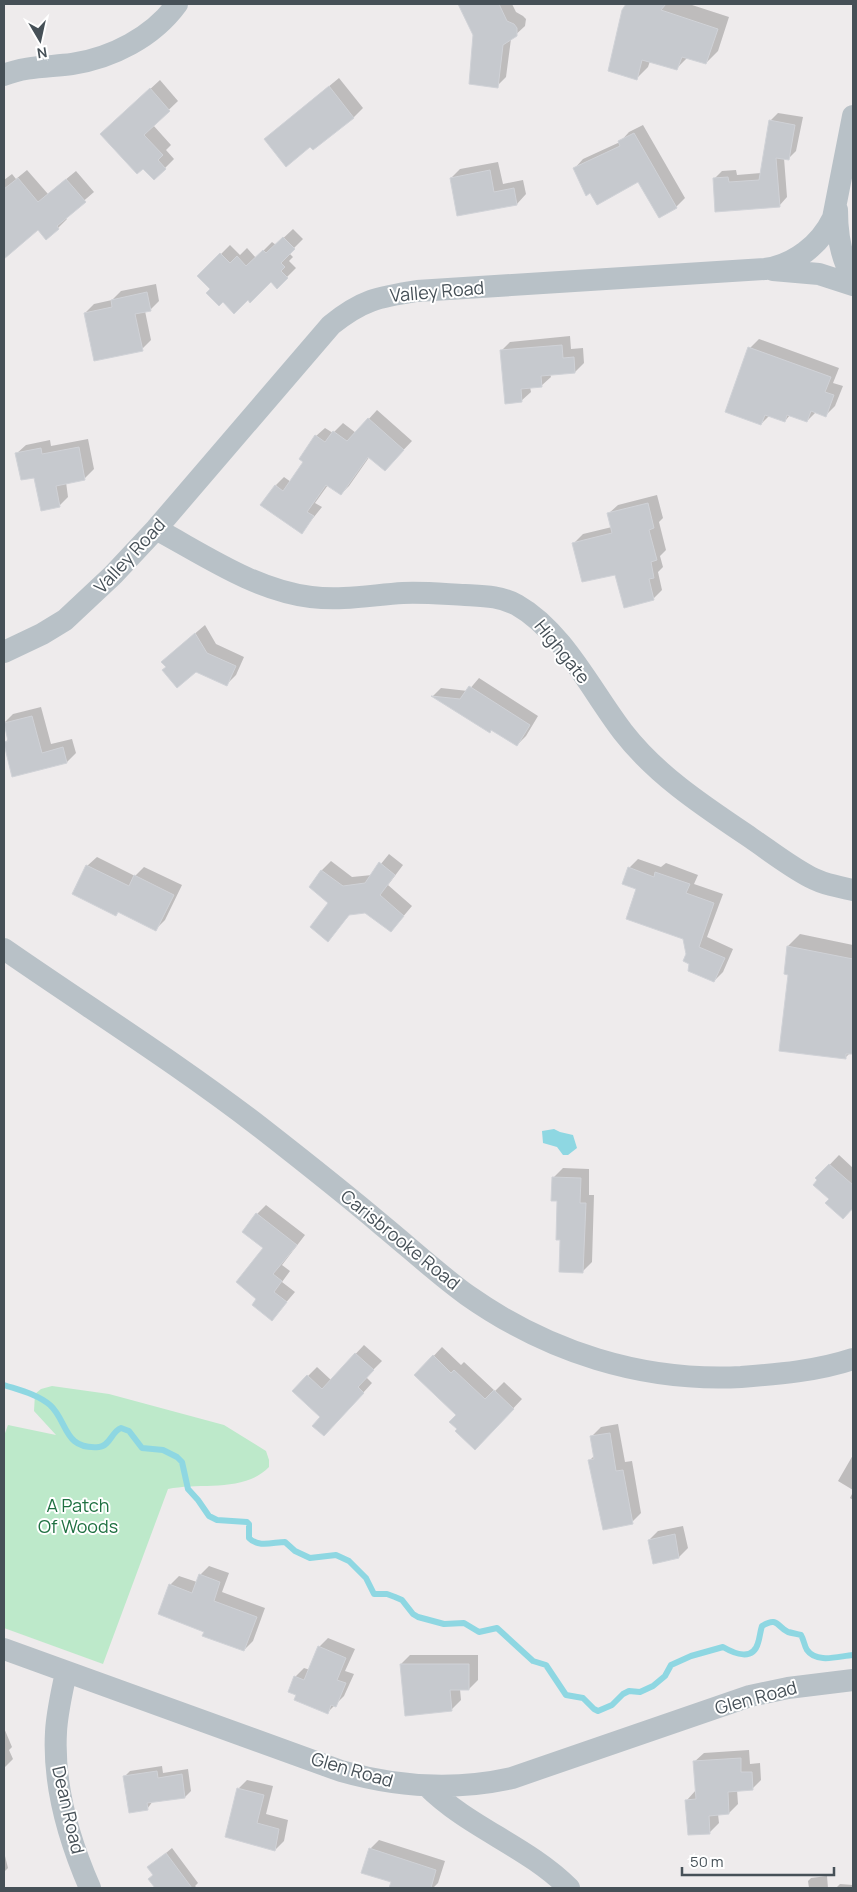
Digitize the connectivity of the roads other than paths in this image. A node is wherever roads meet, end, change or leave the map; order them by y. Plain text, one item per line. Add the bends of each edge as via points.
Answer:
1 (177, 4) edge
2 (4, 75) edge
3 (853, 116) edge
4 (836, 207) junction
5 (765, 270) junction
6 (853, 278) edge
7 (853, 285) edge
8 (156, 529) junction
9 (4, 652) edge
10 (853, 890) edge
11 (4, 949) edge
12 (853, 1359) edge
13 (4, 1649) edge
14 (66, 1672) junction
15 (853, 1680) edge
16 (427, 1786) junction
17 (90, 1888) edge
18 (569, 1888) edge

1 - 2 street via 151,30 114,52 79,63 27,68
3 - 4 street, Valley Road
4 - 5 street, Valley Road via 830,224 813,245 791,262
4 - 6 street via 840,245
5 - 7 street via 819,274
5 - 8 street, Valley Road via 417,291 369,301 331,326
8 - 9 street, Valley Road via 107,582 65,620
8 - 10 street, Highgate via 252,580 290,593 347,598 424,593 489,596 512,603 532,616 552,636 627,737 664,774 717,815 801,871 820,881
11 - 12 street, Carisbrooke Road via 190,1074 285,1146 451,1282 490,1310 529,1331 613,1365 688,1377 788,1373
13 - 14 street, Glen Road
14 - 16 street, Glen Road via 341,1771 386,1782
14 - 17 street, Dean Road via 56,1733 57,1761 68,1827
15 - 16 street, Glen Road via 795,1686 750,1696 512,1778 471,1785
16 - 18 street via 458,1813 536,1860

